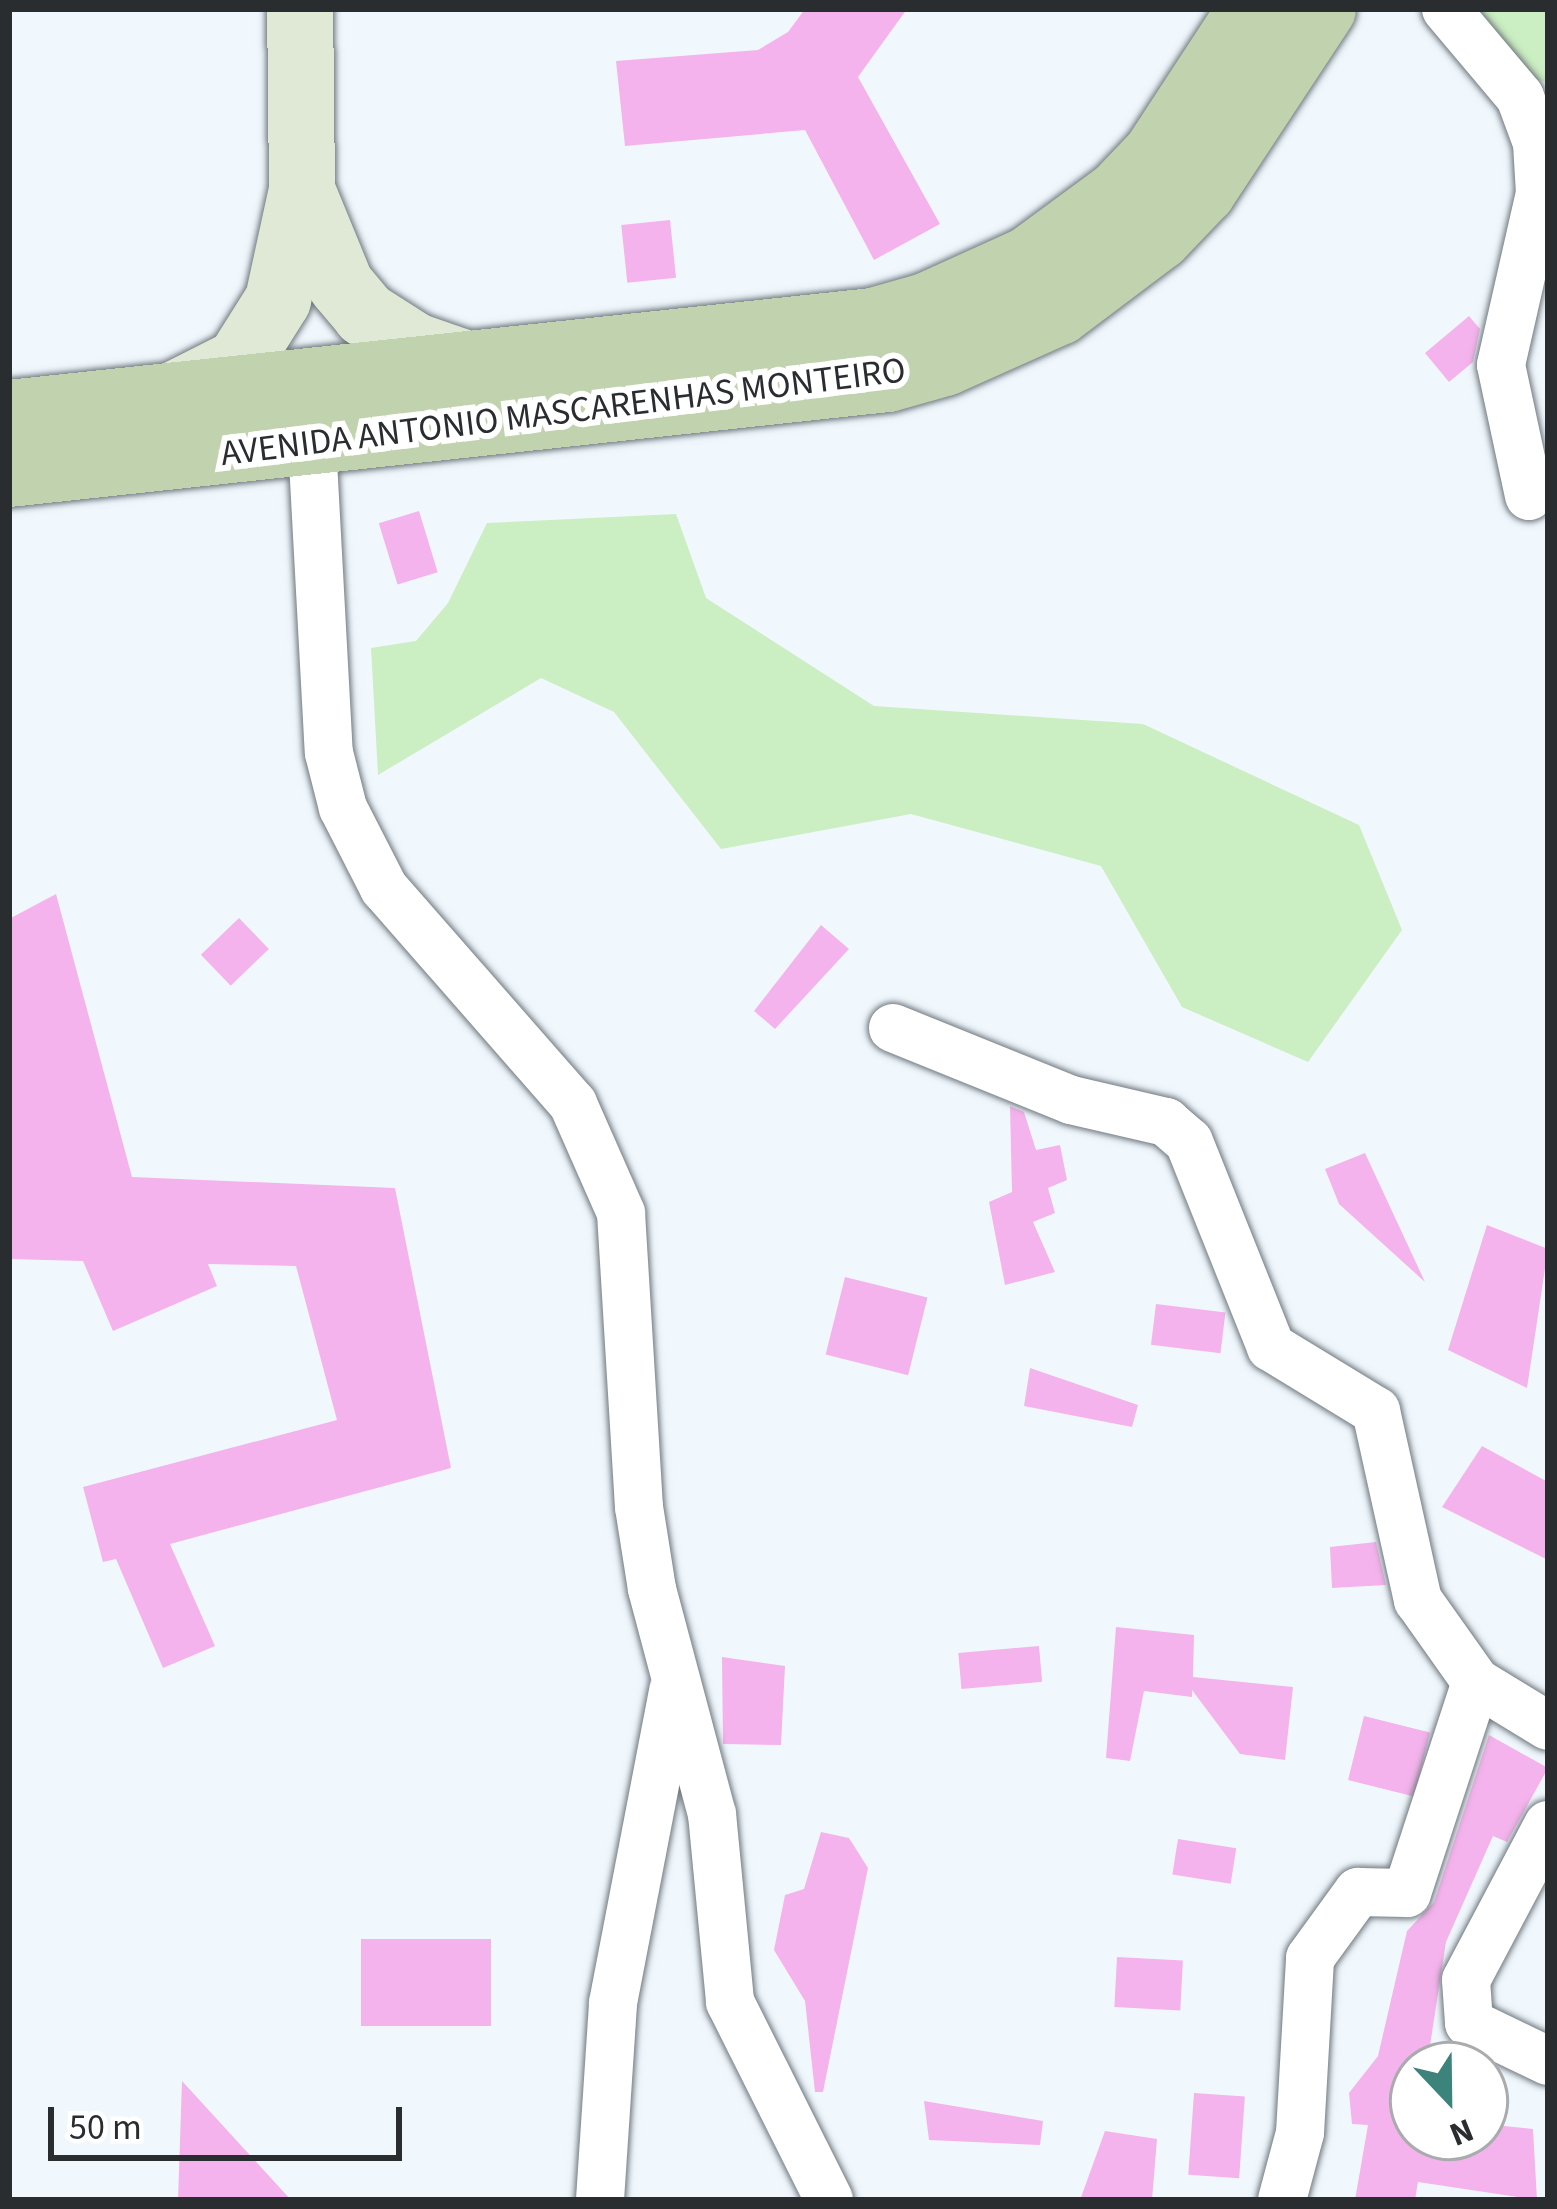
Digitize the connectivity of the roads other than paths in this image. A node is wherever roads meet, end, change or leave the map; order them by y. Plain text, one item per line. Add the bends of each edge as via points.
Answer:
1 (300, 9) edge
2 (1251, 9) edge
3 (1323, 9) edge
4 (1446, 9) edge
5 (302, 190) junction
6 (473, 366) junction
7 (172, 396) junction
8 (9, 413) edge
9 (312, 442) junction
10 (9, 474) edge
11 (1529, 496) dead end
12 (892, 1028) dead end
13 (675, 1680) junction
14 (1476, 1682) junction
15 (1548, 1726) edge
16 (1548, 1825) edge
17 (1548, 2061) edge
18 (600, 2200) edge
19 (829, 2200) edge
20 (1282, 2200) edge

1 - 5 main road
2 - 6 main road, AVENIDA ANTONIO MASCARENHAS MONTEIRO via 1156,154 1118,194 1076,230 979,286 873,322
3 - 9 main road, AVENIDA ANTONIO MASCARENHAS MONTEIRO via 1203,191 1111,277 1003,340 887,379
4 - 11 street via 1520,97 1538,143 1540,193 1501,365
5 - 6 main road via 340,286 365,314 415,346
5 - 7 main road via 265,329 239,362
6 - 7 main road, AVENIDA ANTONIO MASCARENHAS MONTEIRO
7 - 8 main road, AVENIDA ANTONIO MASCARENHAS MONTEIRO
9 - 10 main road, AVENIDA ANTONIO MASCARENHAS MONTEIRO
9 - 13 street via 329,753 343,808 384,888 573,1104 621,1213 639,1508
12 - 14 street via 1071,1100 1166,1122 1189,1142 1271,1347 1376,1411 1418,1600
13 - 18 street via 613,2003
13 - 19 street via 712,1814 730,2002
14 - 15 street
14 - 20 street via 1407,1893 1358,1892 1310,1958 1300,2133
16 - 17 street via 1466,1980 1469,2023

